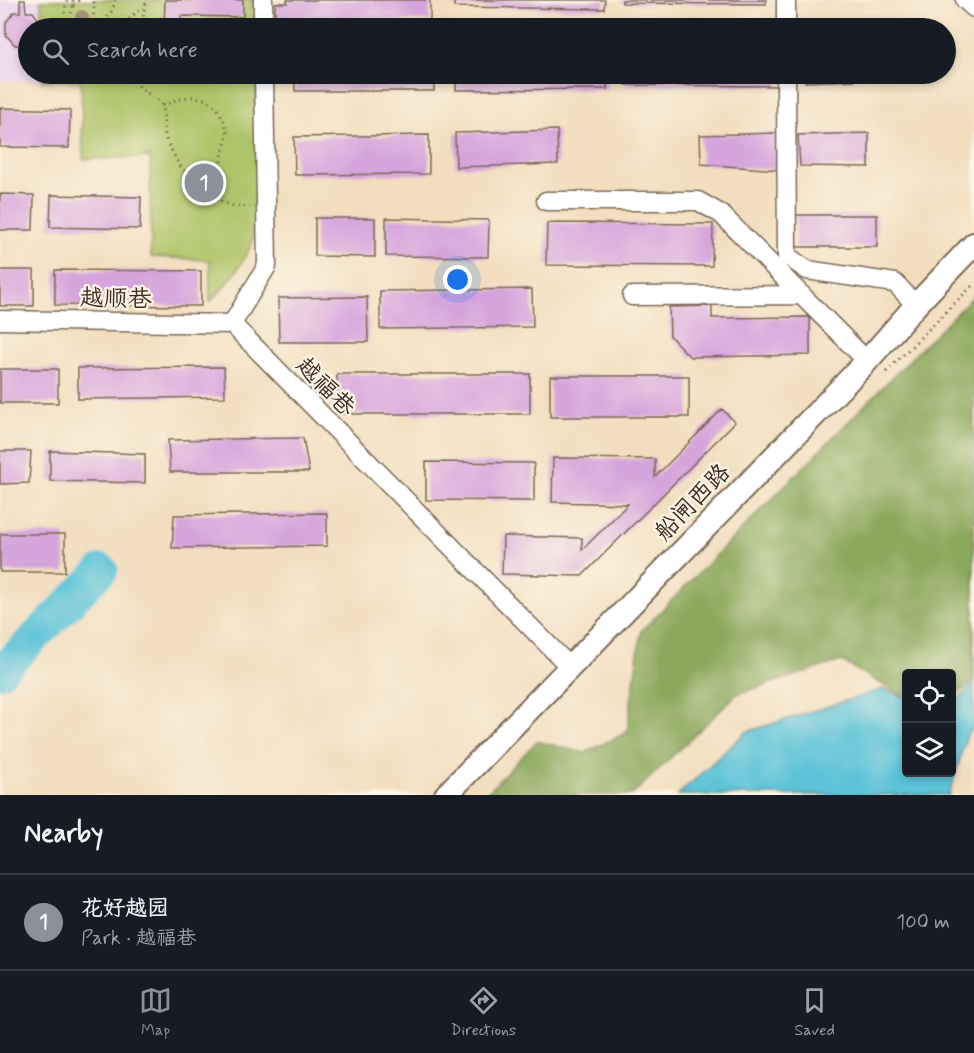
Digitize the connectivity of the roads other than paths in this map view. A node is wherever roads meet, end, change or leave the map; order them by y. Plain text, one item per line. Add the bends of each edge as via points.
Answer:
1 (263, 0) edge
2 (786, 0) edge
3 (965, 0) edge
4 (974, 8) edge
5 (263, 18) edge
6 (786, 18) edge
7 (264, 84) edge
8 (786, 84) edge
9 (546, 201) dead end
10 (974, 244) edge
11 (802, 295) junction
12 (632, 296) dead end
13 (916, 305) junction
14 (0, 320) edge
15 (232, 324) junction
16 (867, 361) junction
17 (570, 667) junction
18 (446, 795) edge

1 - 5 street
2 - 6 street
3 - 4 street
7 - 15 street via 267,266
8 - 13 street via 787,256 807,270 894,284
9 - 11 street via 698,201 722,214
10 - 13 street, 船闸西路
11 - 12 street
11 - 16 street
13 - 16 street, 船闸西路
14 - 15 street, 越顺巷
15 - 17 street, 越福巷
16 - 17 street, 船闸西路
17 - 18 street, 船闸西路

